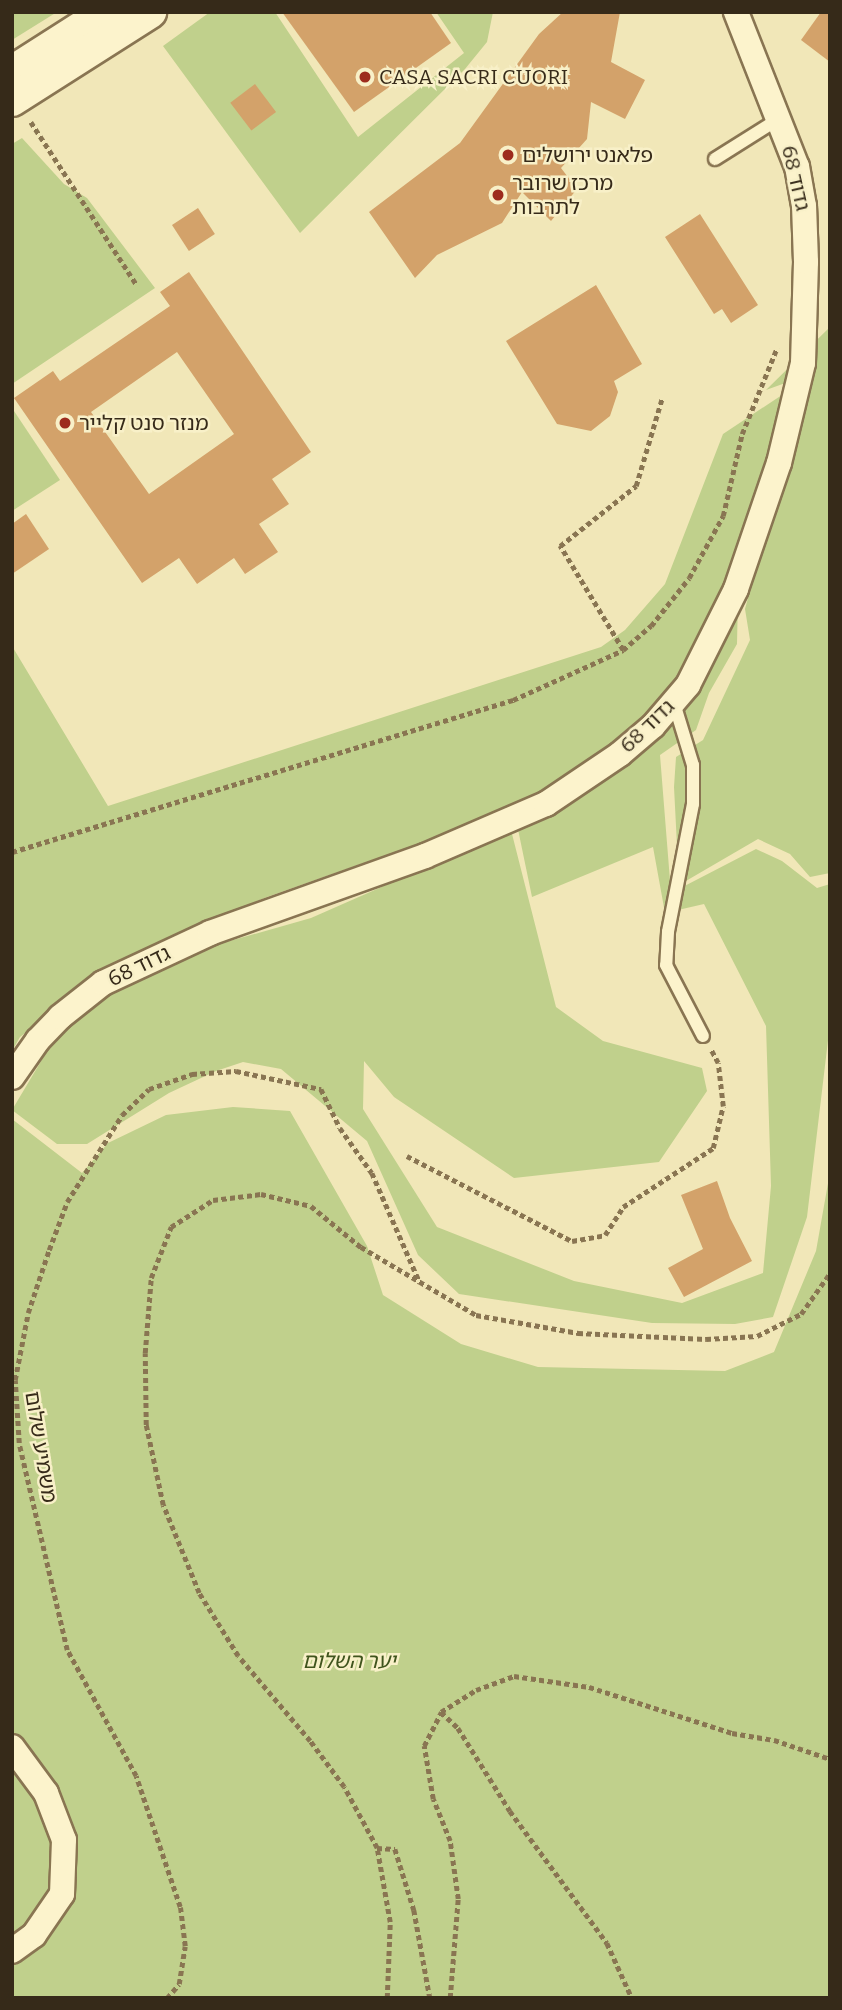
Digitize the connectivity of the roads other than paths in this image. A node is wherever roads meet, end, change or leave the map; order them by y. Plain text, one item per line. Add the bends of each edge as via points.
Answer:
1 (106, 12) edge
2 (150, 12) edge
3 (730, 12) edge
4 (736, 12) edge
5 (745, 37) junction
6 (13, 90) edge
7 (780, 118) junction
8 (715, 159) dead end
9 (674, 703) junction
10 (703, 1036) road end
11 (12, 1077) edge
12 (12, 1747) edge
13 (12, 1951) edge

1 - 6 street
2 - 6 street
3 - 5 street, גדוד 68
4 - 5 street, גדוד 68
5 - 7 street, גדוד 68
7 - 8 lane
7 - 9 street, גדוד 68 via 797,167 804,206 803,363 779,463 736,589 688,685
9 - 10 lane via 693,765 693,804 666,965
9 - 11 street, גדוד 68 via 620,754 546,804 425,856 210,933 103,983 60,1017
12 - 13 street via 46,1793 64,1840 62,1894 34,1935

